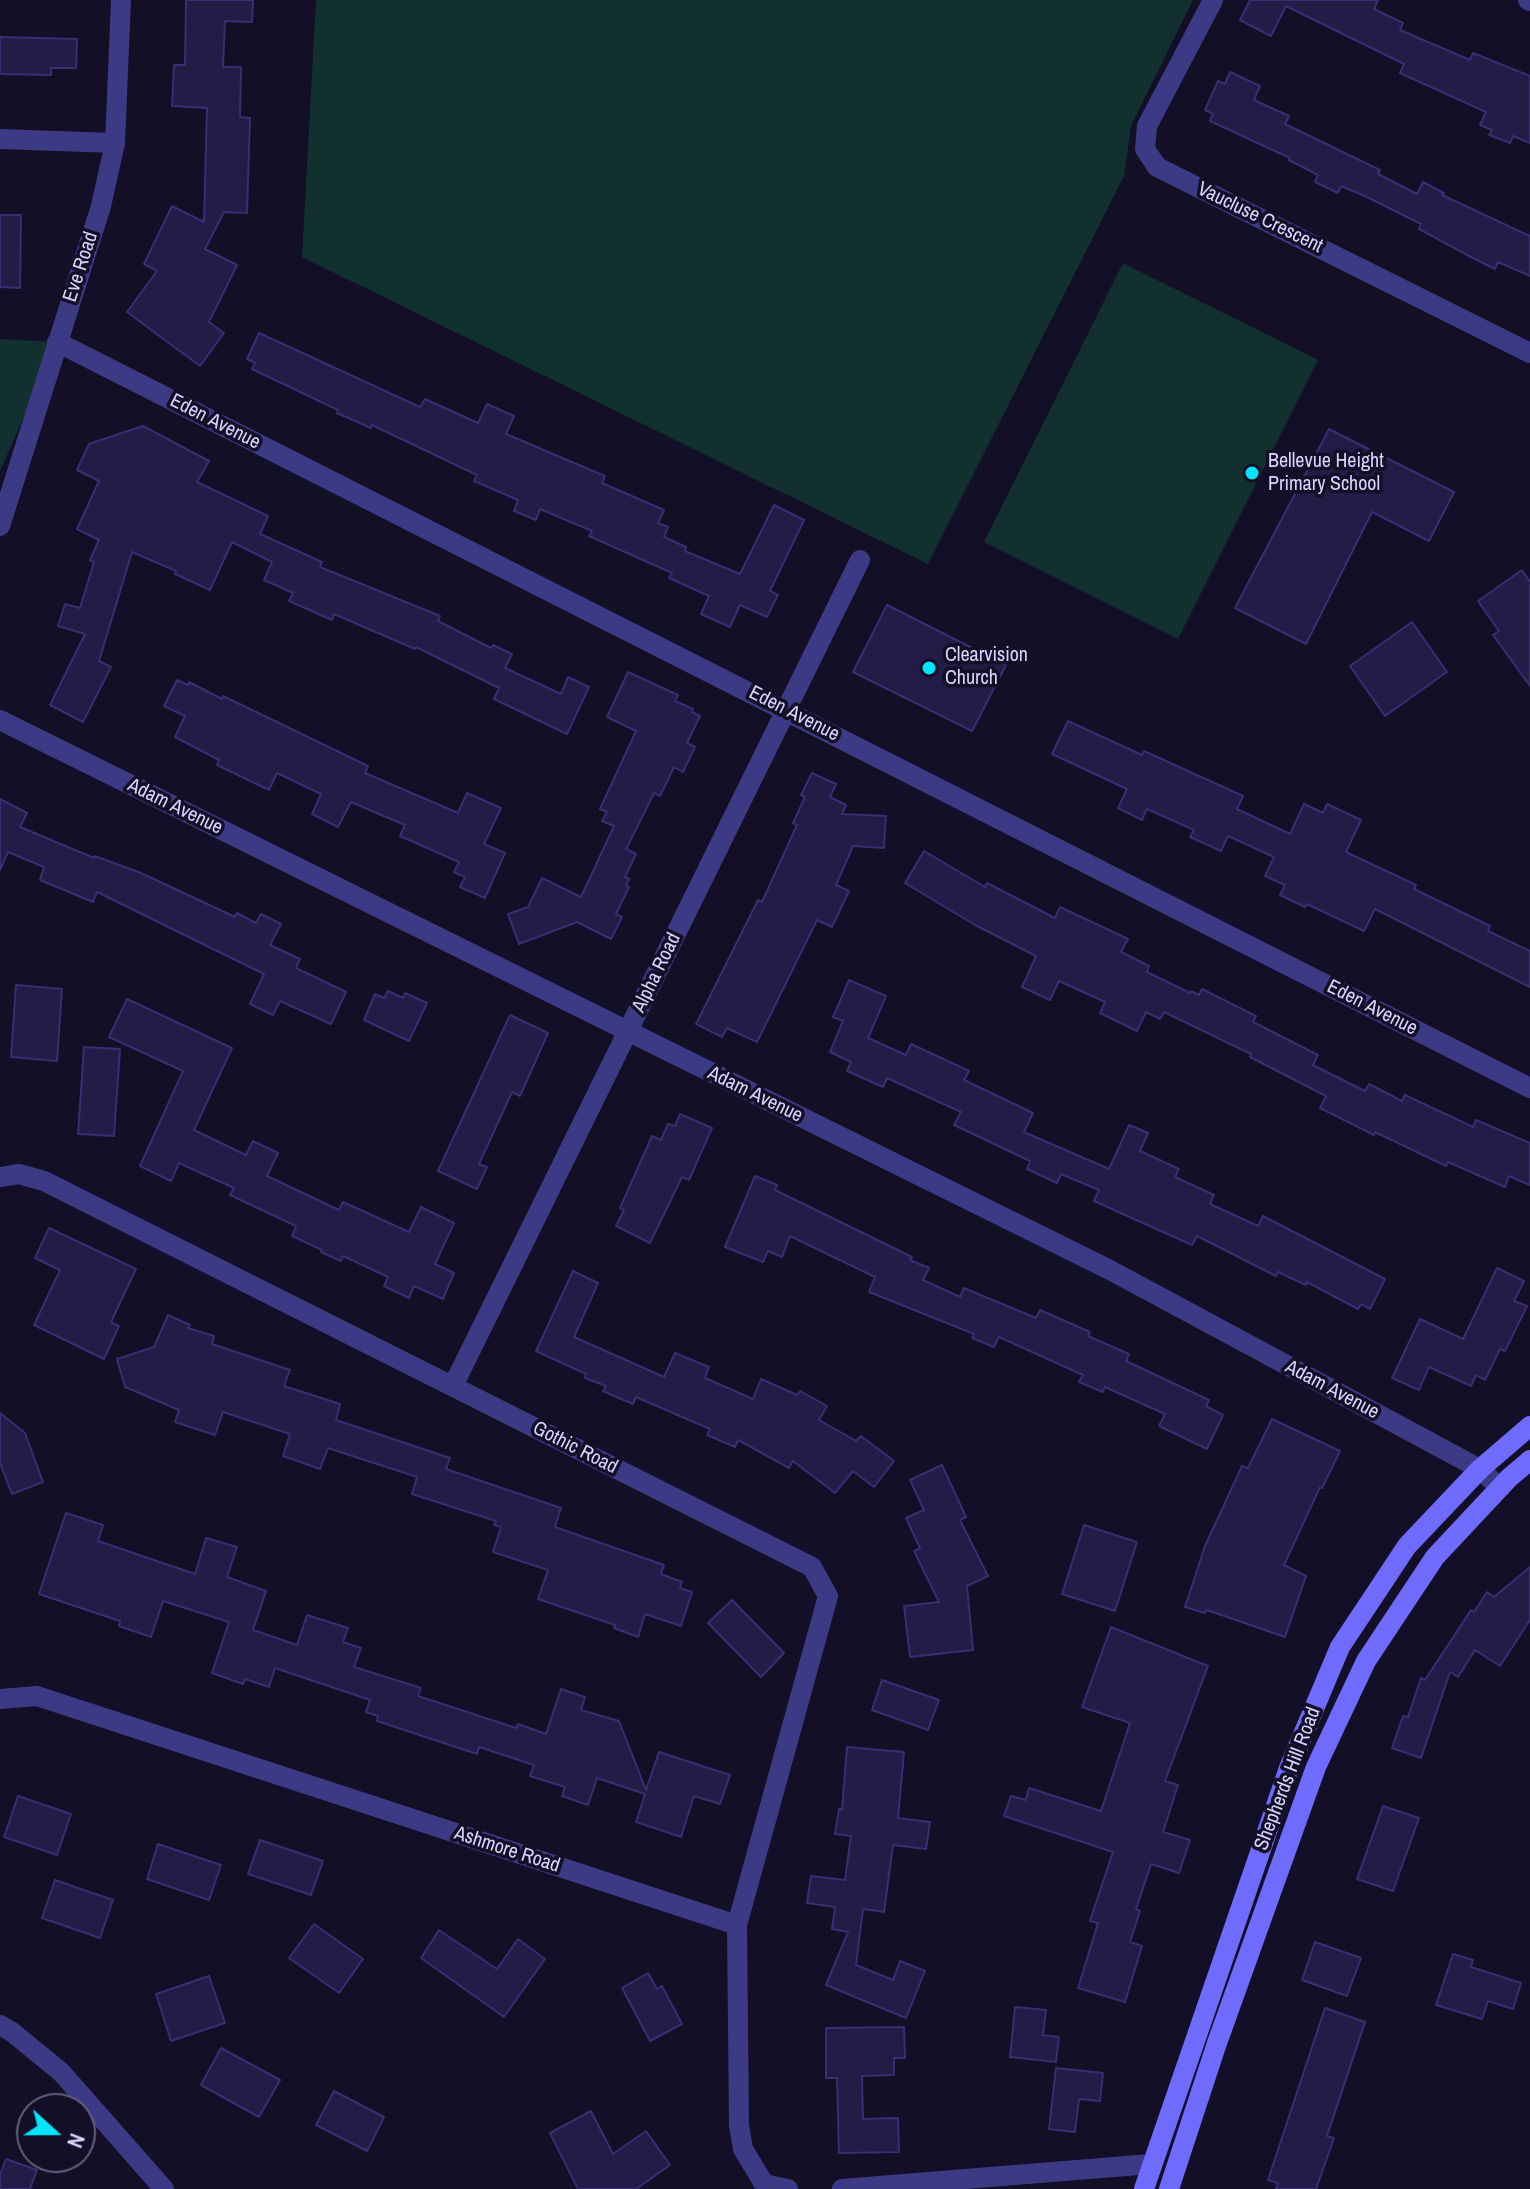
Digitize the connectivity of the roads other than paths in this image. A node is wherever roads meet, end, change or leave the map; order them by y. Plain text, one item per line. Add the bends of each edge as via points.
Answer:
1 (121, 0) edge
2 (1213, 0) edge
3 (0, 139) edge
4 (115, 143) junction
5 (57, 342) junction
6 (1530, 353) edge
7 (0, 526) edge
8 (860, 560) dead end
9 (786, 710) junction
10 (0, 720) edge
11 (628, 1032) junction
12 (1530, 1088) edge
13 (0, 1177) edge
14 (453, 1386) junction
15 (1530, 1426) edge
16 (1530, 1460) edge
17 (1480, 1469) junction
18 (1500, 1488) junction
19 (0, 1699) edge
20 (737, 1925) junction
21 (0, 2025) edge
22 (1151, 2164) junction
23 (164, 2189) edge
24 (788, 2189) edge
25 (842, 2189) edge
26 (1144, 2189) edge
27 (1169, 2189) edge

1 - 4 street, Eve Road
2 - 6 street, Vaucluse Crescent via 1147,126 1145,149 1157,167
3 - 4 street
4 - 5 street, Eve Road via 101,206
5 - 7 street, Eve Road
5 - 9 street, Eden Avenue
8 - 9 street, Alpha Road
9 - 11 street, Alpha Road
9 - 12 street, Eden Avenue
10 - 11 street, Adam Avenue
11 - 14 street, Alpha Road
11 - 17 street, Adam Avenue via 1110,1270
13 - 14 street, Gothic Road via 19,1174 44,1181
14 - 20 street, Gothic Road via 812,1567 828,1596
15 - 17 main road, Shepherds Hill Road
16 - 18 main road, Shepherds Hill Road
17 - 18 street, Adam Avenue
17 - 22 main road, Shepherds Hill Road via 1407,1546 1340,1647 1289,1768
18 - 27 main road, Shepherds Hill Road via 1435,1557 1398,1610 1366,1661 1322,1754
19 - 20 street, Ashmore Road via 37,1696
20 - 24 street via 743,2149 764,2184
21 - 23 street via 61,2072
22 - 25 street
22 - 26 main road, Shepherds Hill Road

